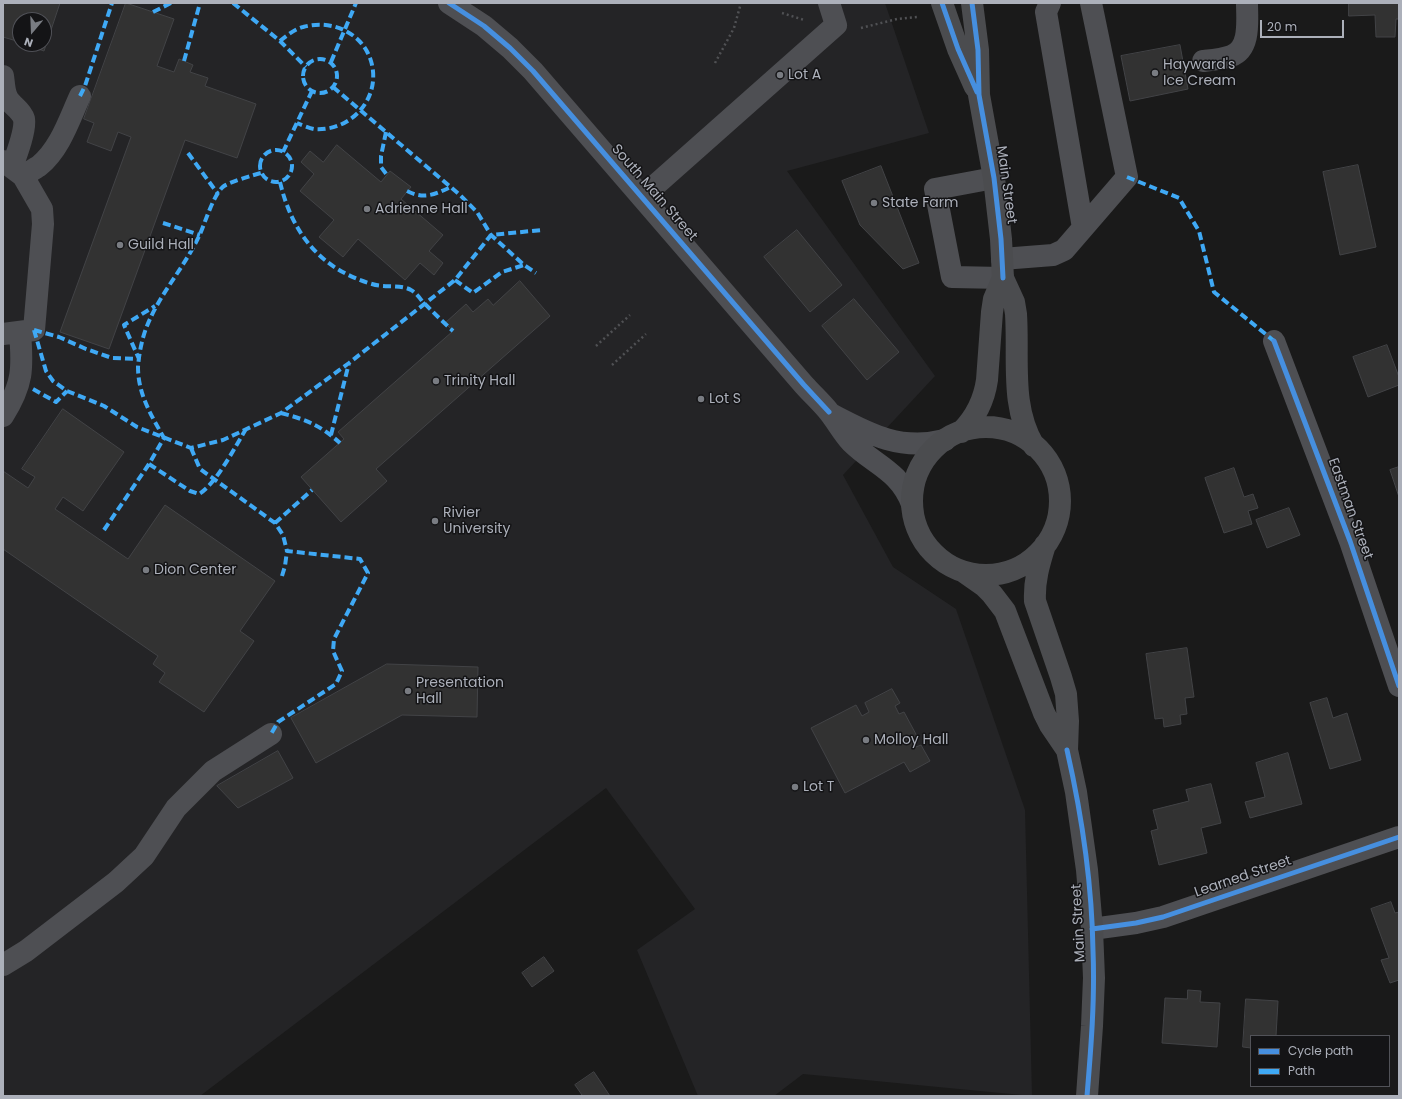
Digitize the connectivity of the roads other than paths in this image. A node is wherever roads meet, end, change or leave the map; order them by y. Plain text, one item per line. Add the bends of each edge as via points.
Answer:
1 (449, 3) edge
2 (829, 3) edge
3 (942, 3) edge
4 (972, 3) edge
5 (1050, 3) edge
6 (1092, 3) edge
7 (1247, 3) edge
8 (1203, 61) dead end
9 (3, 76) edge
10 (979, 95) junction
11 (80, 96) dead end
12 (13, 168) edge
13 (994, 178) junction
14 (642, 197) junction
15 (1083, 228) junction
16 (1002, 269) junction
17 (11, 333) edge
18 (1274, 342) dead end
19 (829, 412) junction
20 (3, 416) edge
21 (953, 436) junction
22 (1034, 446) junction
23 (912, 504) junction
24 (1045, 545) junction
25 (963, 571) junction
26 (1399, 686) edge
27 (271, 734) dead end
28 (1067, 750) junction
29 (1399, 837) edge
30 (1092, 929) junction
31 (3, 965) edge
32 (1087, 1096) edge

1 - 14 street, South Main Street via 484,26 533,70
2 - 14 street via 836,25
3 - 10 main road, Main Street via 958,50
4 - 10 main road, Main Street via 978,50
5 - 15 street via 1046,12
6 - 15 street via 1127,177
7 - 8 street via 1247,29 1243,46 1232,56
9 - 12 street via 7,97 24,120
10 - 13 main road, Main Street
11 - 12 street via 51,153 39,165
12 - 17 street via 42,209 43,224 34,330
13 - 16 main road, Main Street
13 - 16 street via 934,189 952,277
14 - 19 street, South Main Street
15 - 16 street via 1064,250
16 - 21 main road, Main Street via 992,312 985,391 973,419
16 - 22 main road, Main Street via 1016,314 1019,408 1025,429
17 - 20 street via 22,370 12,403
18 - 26 street, Eastman Street via 1350,541
19 - 21 street, South Main Street via 856,427 891,441 922,444
19 - 23 street, South Main Street via 852,443 899,481
21 - 22 main road via 973,428 998,428 1023,438
21 - 23 main road, Main Street via 936,446 922,463 914,482
22 - 24 main road via 1051,466 1059,496 1058,518
23 - 25 main road, Main Street via 917,529 928,547 944,562
24 - 25 main road via 1027,562 1008,571 985,575
24 - 28 main road, Main Street via 1036,576 1035,601 1066,694
25 - 28 main road, Main Street via 992,594 1005,612 1044,713
27 - 31 street via 213,771 176,808 144,856 116,882
28 - 30 main road, Main Street via 1085,850
29 - 30 street, Learned Street via 1164,917
30 - 32 main road, Main Street via 1092,1026

